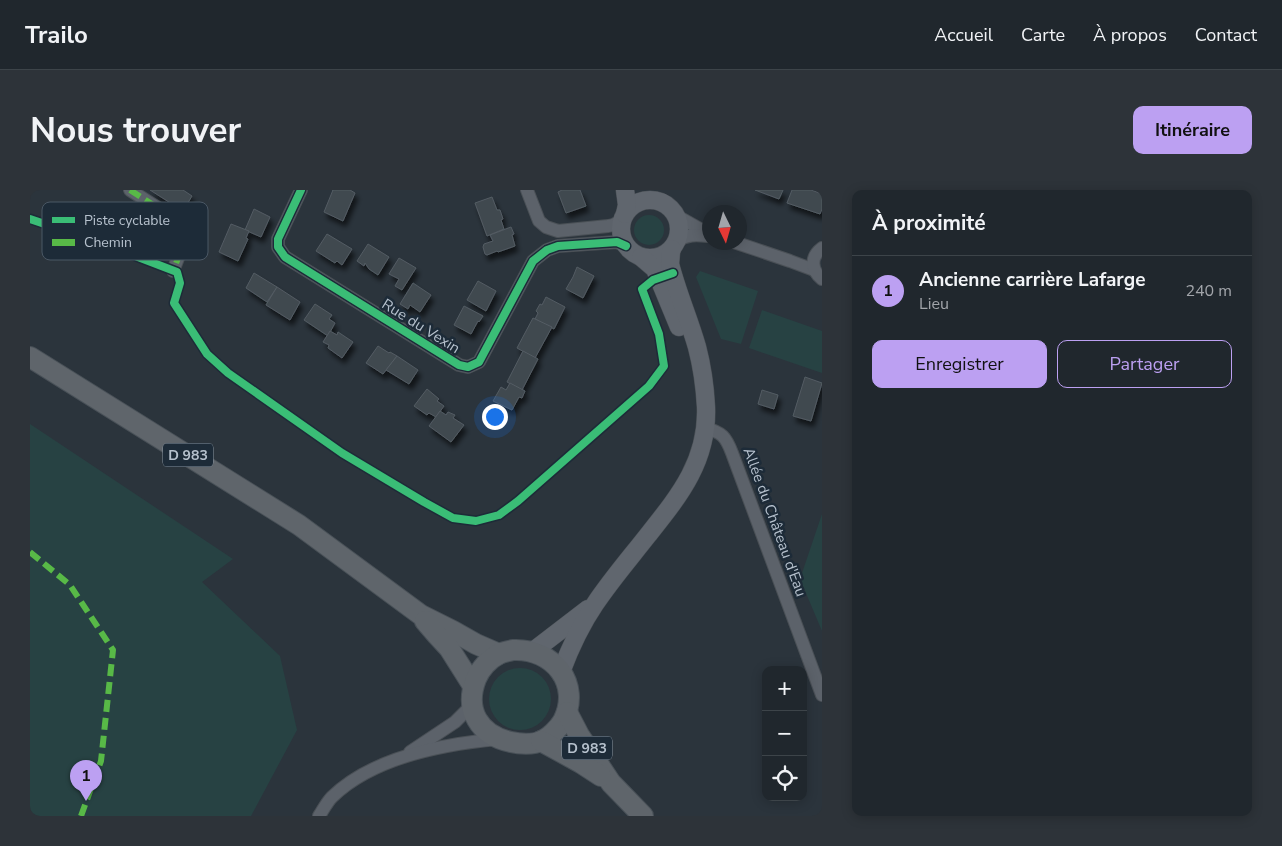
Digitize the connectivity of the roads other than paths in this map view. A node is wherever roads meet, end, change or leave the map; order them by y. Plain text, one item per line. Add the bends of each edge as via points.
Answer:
1 (130, 190) edge
2 (301, 190) edge
3 (527, 190) edge
4 (625, 190) edge
5 (644, 190) edge
6 (659, 201) junction
7 (149, 202) edge
8 (677, 216) junction
9 (623, 217) junction
10 (702, 230) edge
11 (702, 235) edge
12 (675, 245) junction
13 (626, 246) junction
14 (747, 246) edge
15 (822, 248) edge
16 (642, 257) junction
17 (177, 260) edge
18 (173, 271) dead end
19 (818, 275) edge
20 (30, 356) edge
21 (703, 382) junction
22 (706, 428) junction
23 (595, 604) junction
24 (420, 615) junction
25 (532, 652) junction
26 (499, 654) junction
27 (561, 672) junction
28 (822, 695) edge
29 (473, 696) junction
30 (567, 712) junction
31 (499, 739) junction
32 (541, 741) junction
33 (404, 756) junction
34 (611, 782) junction
35 (319, 816) edge
36 (642, 816) edge

1 - 7 street
2 - 13 street, Rue du Vexin via 278,239 278,247 285,257 459,365 468,367 479,362 533,261 546,250 558,246 617,242
3 - 9 street via 539,221 558,231 608,226
4 - 9 main road via 627,205
5 - 6 main road
6 - 8 main road
6 - 9 main road via 639,201
8 - 10 street
8 - 12 main road via 680,231
9 - 13 main road via 621,234
11 - 12 street via 686,236
12 - 16 main road via 661,256
12 - 21 main road via 670,252 670,264 697,348
13 - 16 main road
14 - 19 street via 790,261
15 - 19 street via 813,259
16 - 21 main road via 655,269
17 - 18 street
20 - 24 main road, D 983 via 299,525
21 - 22 main road
22 - 23 main road via 699,456 686,485
22 - 28 street, Allée du Château d'Eau via 720,433 729,445
23 - 25 main road
23 - 27 main road via 577,634
24 - 26 main road, D 983
24 - 29 main road, D 983 via 450,648
25 - 26 main road via 513,650
25 - 27 main road via 549,660
26 - 29 main road via 478,673
27 - 30 main road via 570,697
29 - 31 main road via 476,719 488,733
29 - 33 street via 455,722
30 - 32 main road via 560,725
30 - 34 main road, D 983
31 - 32 main road via 518,744
31 - 33 street
32 - 34 main road, D 983
33 - 35 street via 349,782 330,798
34 - 36 main road, D 983

